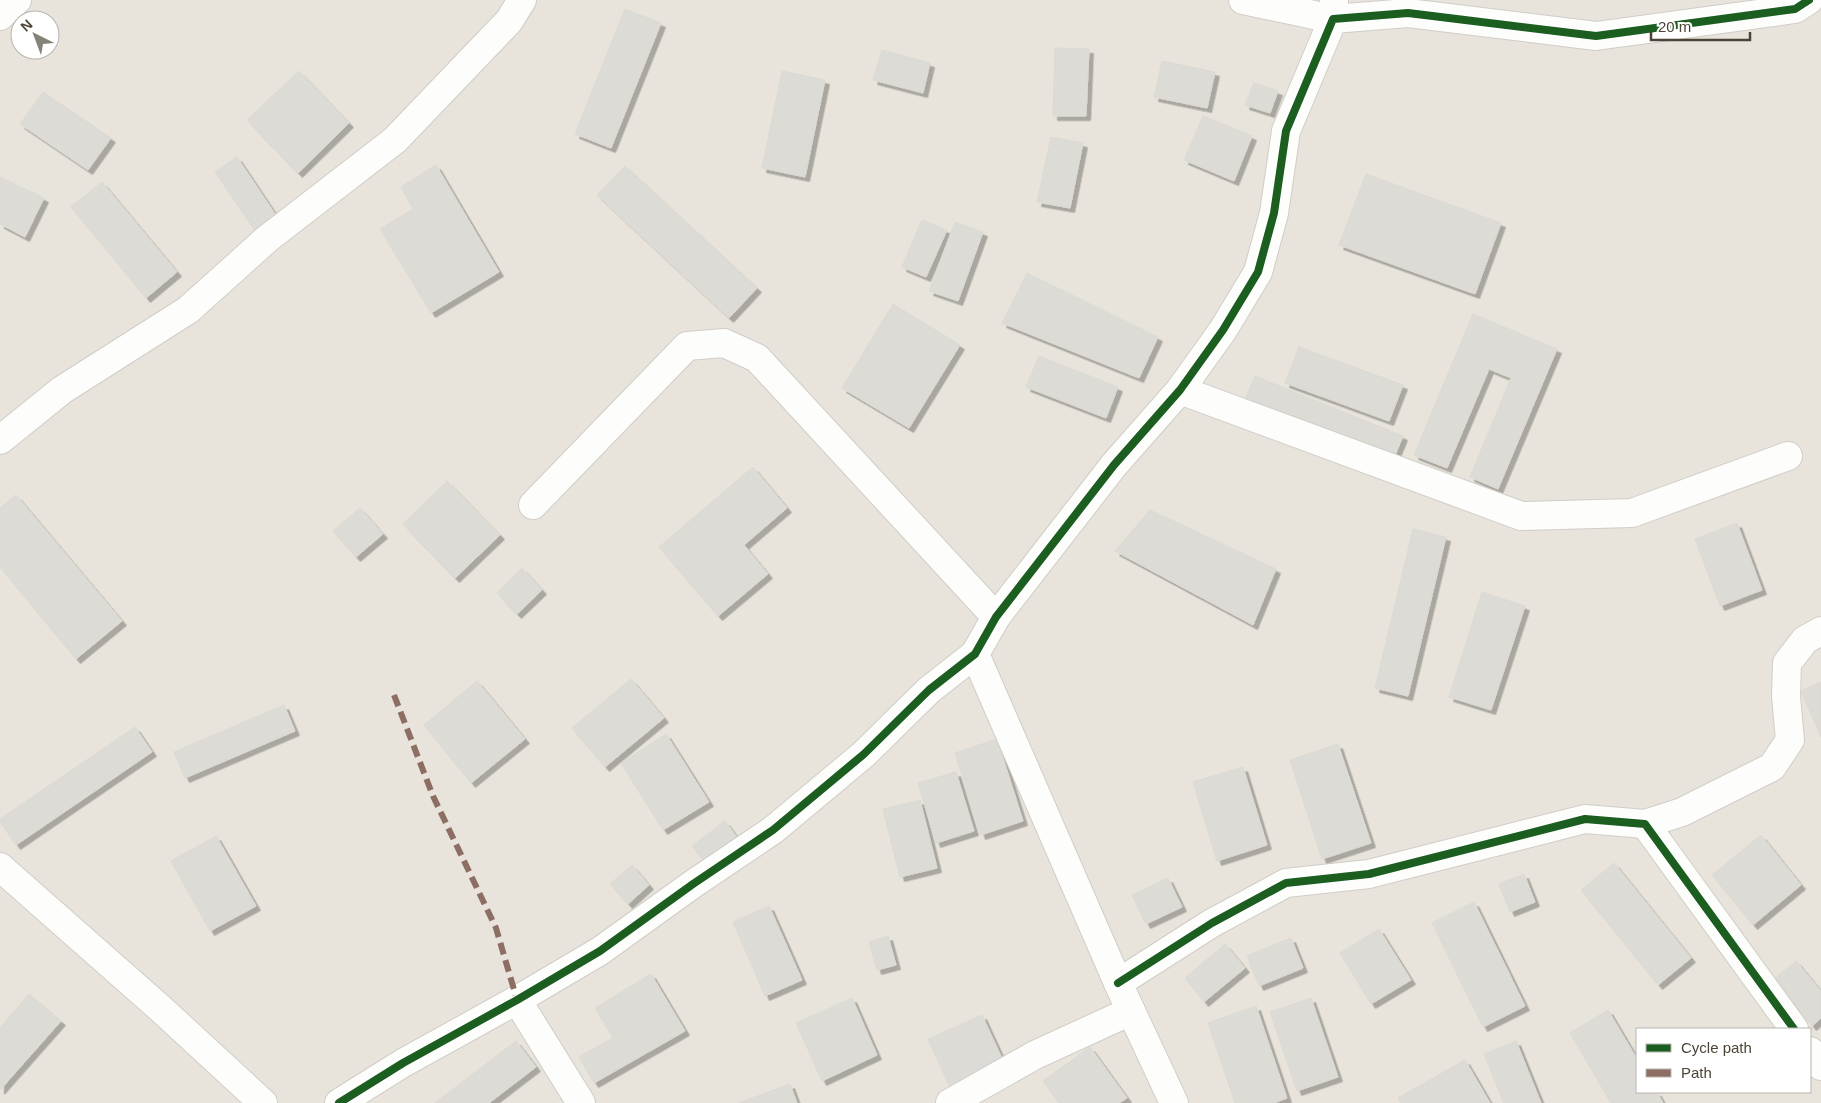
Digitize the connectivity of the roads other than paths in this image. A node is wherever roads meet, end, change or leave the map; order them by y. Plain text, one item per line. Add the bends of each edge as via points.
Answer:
1 (17, 0) edge
2 (522, 0) edge
3 (1243, 0) edge
4 (1809, 0) edge
5 (1333, 10) edge
6 (0, 16) edge
7 (1180, 390) junction
8 (0, 440) edge
9 (1788, 456) dead end
10 (533, 505) dead end
11 (996, 617) junction
12 (1821, 631) edge
13 (975, 654) junction
14 (1645, 824) junction
15 (0, 867) edge
16 (1118, 982) junction
17 (517, 1000) junction
18 (1131, 1011) junction
19 (1793, 1028) edge
20 (263, 1103) edge
21 (339, 1103) edge
22 (581, 1103) edge
23 (950, 1103) edge
24 (1174, 1103) edge

1 - 6 street
2 - 8 street via 509,21 395,140 267,239 188,310 62,390
3 - 5 street
4 - 5 street via 1795,9 1596,36 1408,13
5 - 7 street via 1286,132 1274,214 1258,272 1223,330
7 - 9 street via 1521,516 1632,513
7 - 11 street via 1114,464
10 - 11 street via 688,346 724,343 757,358
11 - 13 street
12 - 14 street via 1805,640 1787,663 1790,740 1772,767 1682,812
13 - 16 street
13 - 17 street via 929,690 864,754 773,830 600,951
14 - 16 street via 1585,819 1369,874 1286,883 1212,923
14 - 19 street
15 - 20 street
16 - 18 street
17 - 21 street via 403,1063
17 - 22 street
18 - 23 street via 1035,1055
18 - 24 street

